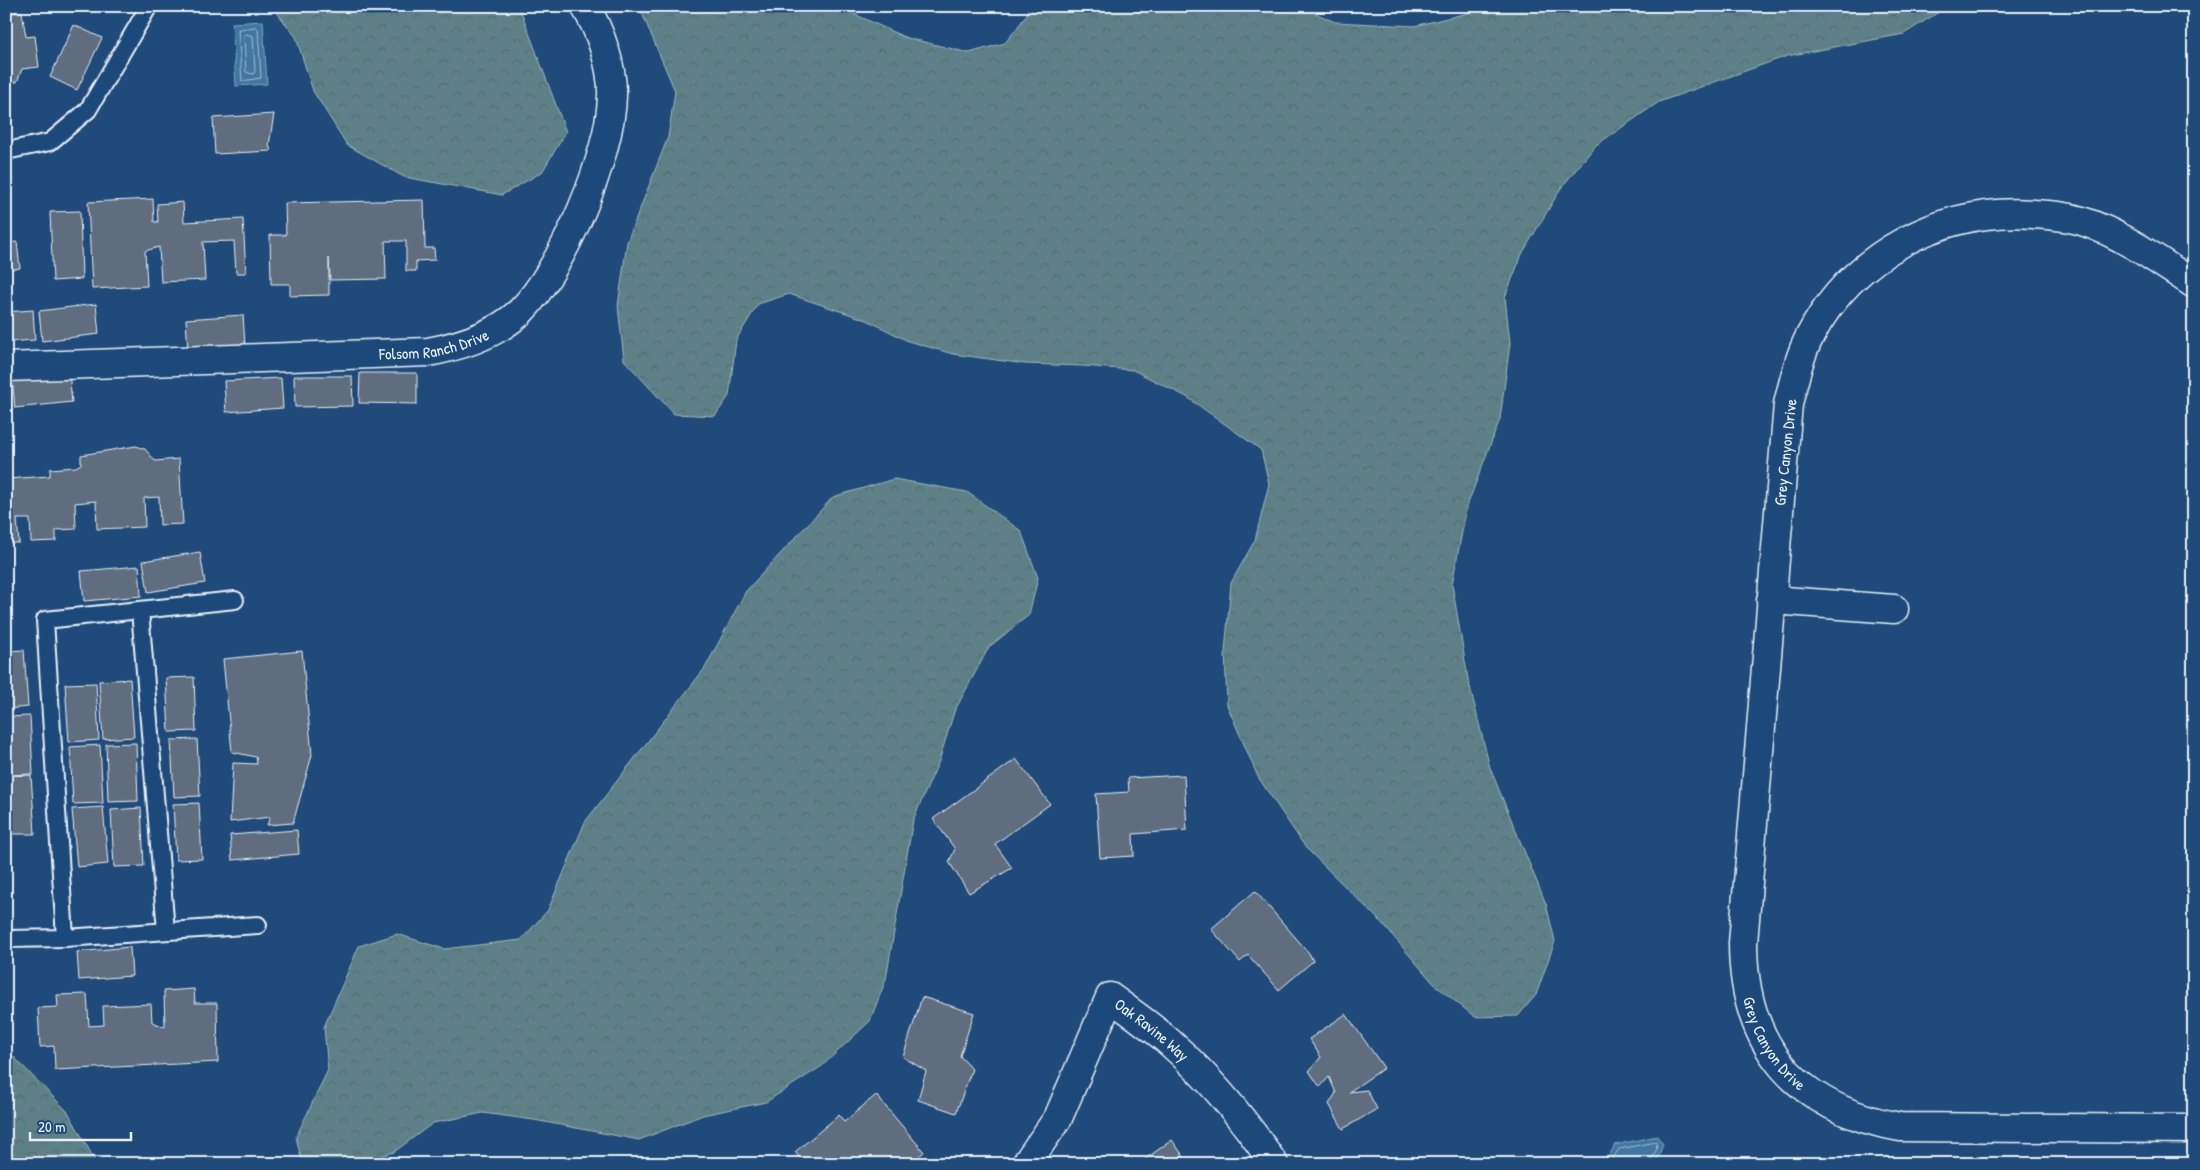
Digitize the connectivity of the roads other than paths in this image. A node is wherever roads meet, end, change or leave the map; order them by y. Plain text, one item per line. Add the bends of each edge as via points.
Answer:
1 (149, 6) edge
2 (585, 6) edge
3 (6, 151) edge
4 (2194, 284) edge
5 (6, 368) edge
6 (235, 600) dead end
7 (1771, 600) junction
8 (1894, 609) dead end
9 (140, 610) junction
10 (258, 925) dead end
11 (166, 932) junction
12 (66, 938) junction
13 (6, 939) edge
14 (2194, 1129) edge
15 (1026, 1164) edge
16 (1274, 1164) edge

1 - 3 lane via 88,110 50,142
2 - 5 street, Folsom Ranch Drive via 594,21 608,66 612,96 602,154 571,233 547,280 520,312 496,328 455,347 428,352
4 - 7 street, Grey Canyon Drive via 2126,239 2057,215 1984,214 1914,235 1893,247 1855,276 1842,291 1824,314 1801,356 1788,404
6 - 9 lane
7 - 8 street
7 - 14 street, Grey Canyon Drive via 1743,970 1755,1022 1784,1068 1802,1086 1832,1106 1873,1122 1900,1127
9 - 11 lane
9 - 12 lane via 45,620
10 - 11 lane
11 - 12 lane
12 - 13 lane
15 - 16 street, Oak Ravine Way via 1058,1118 1110,997 1168,1040 1211,1082

